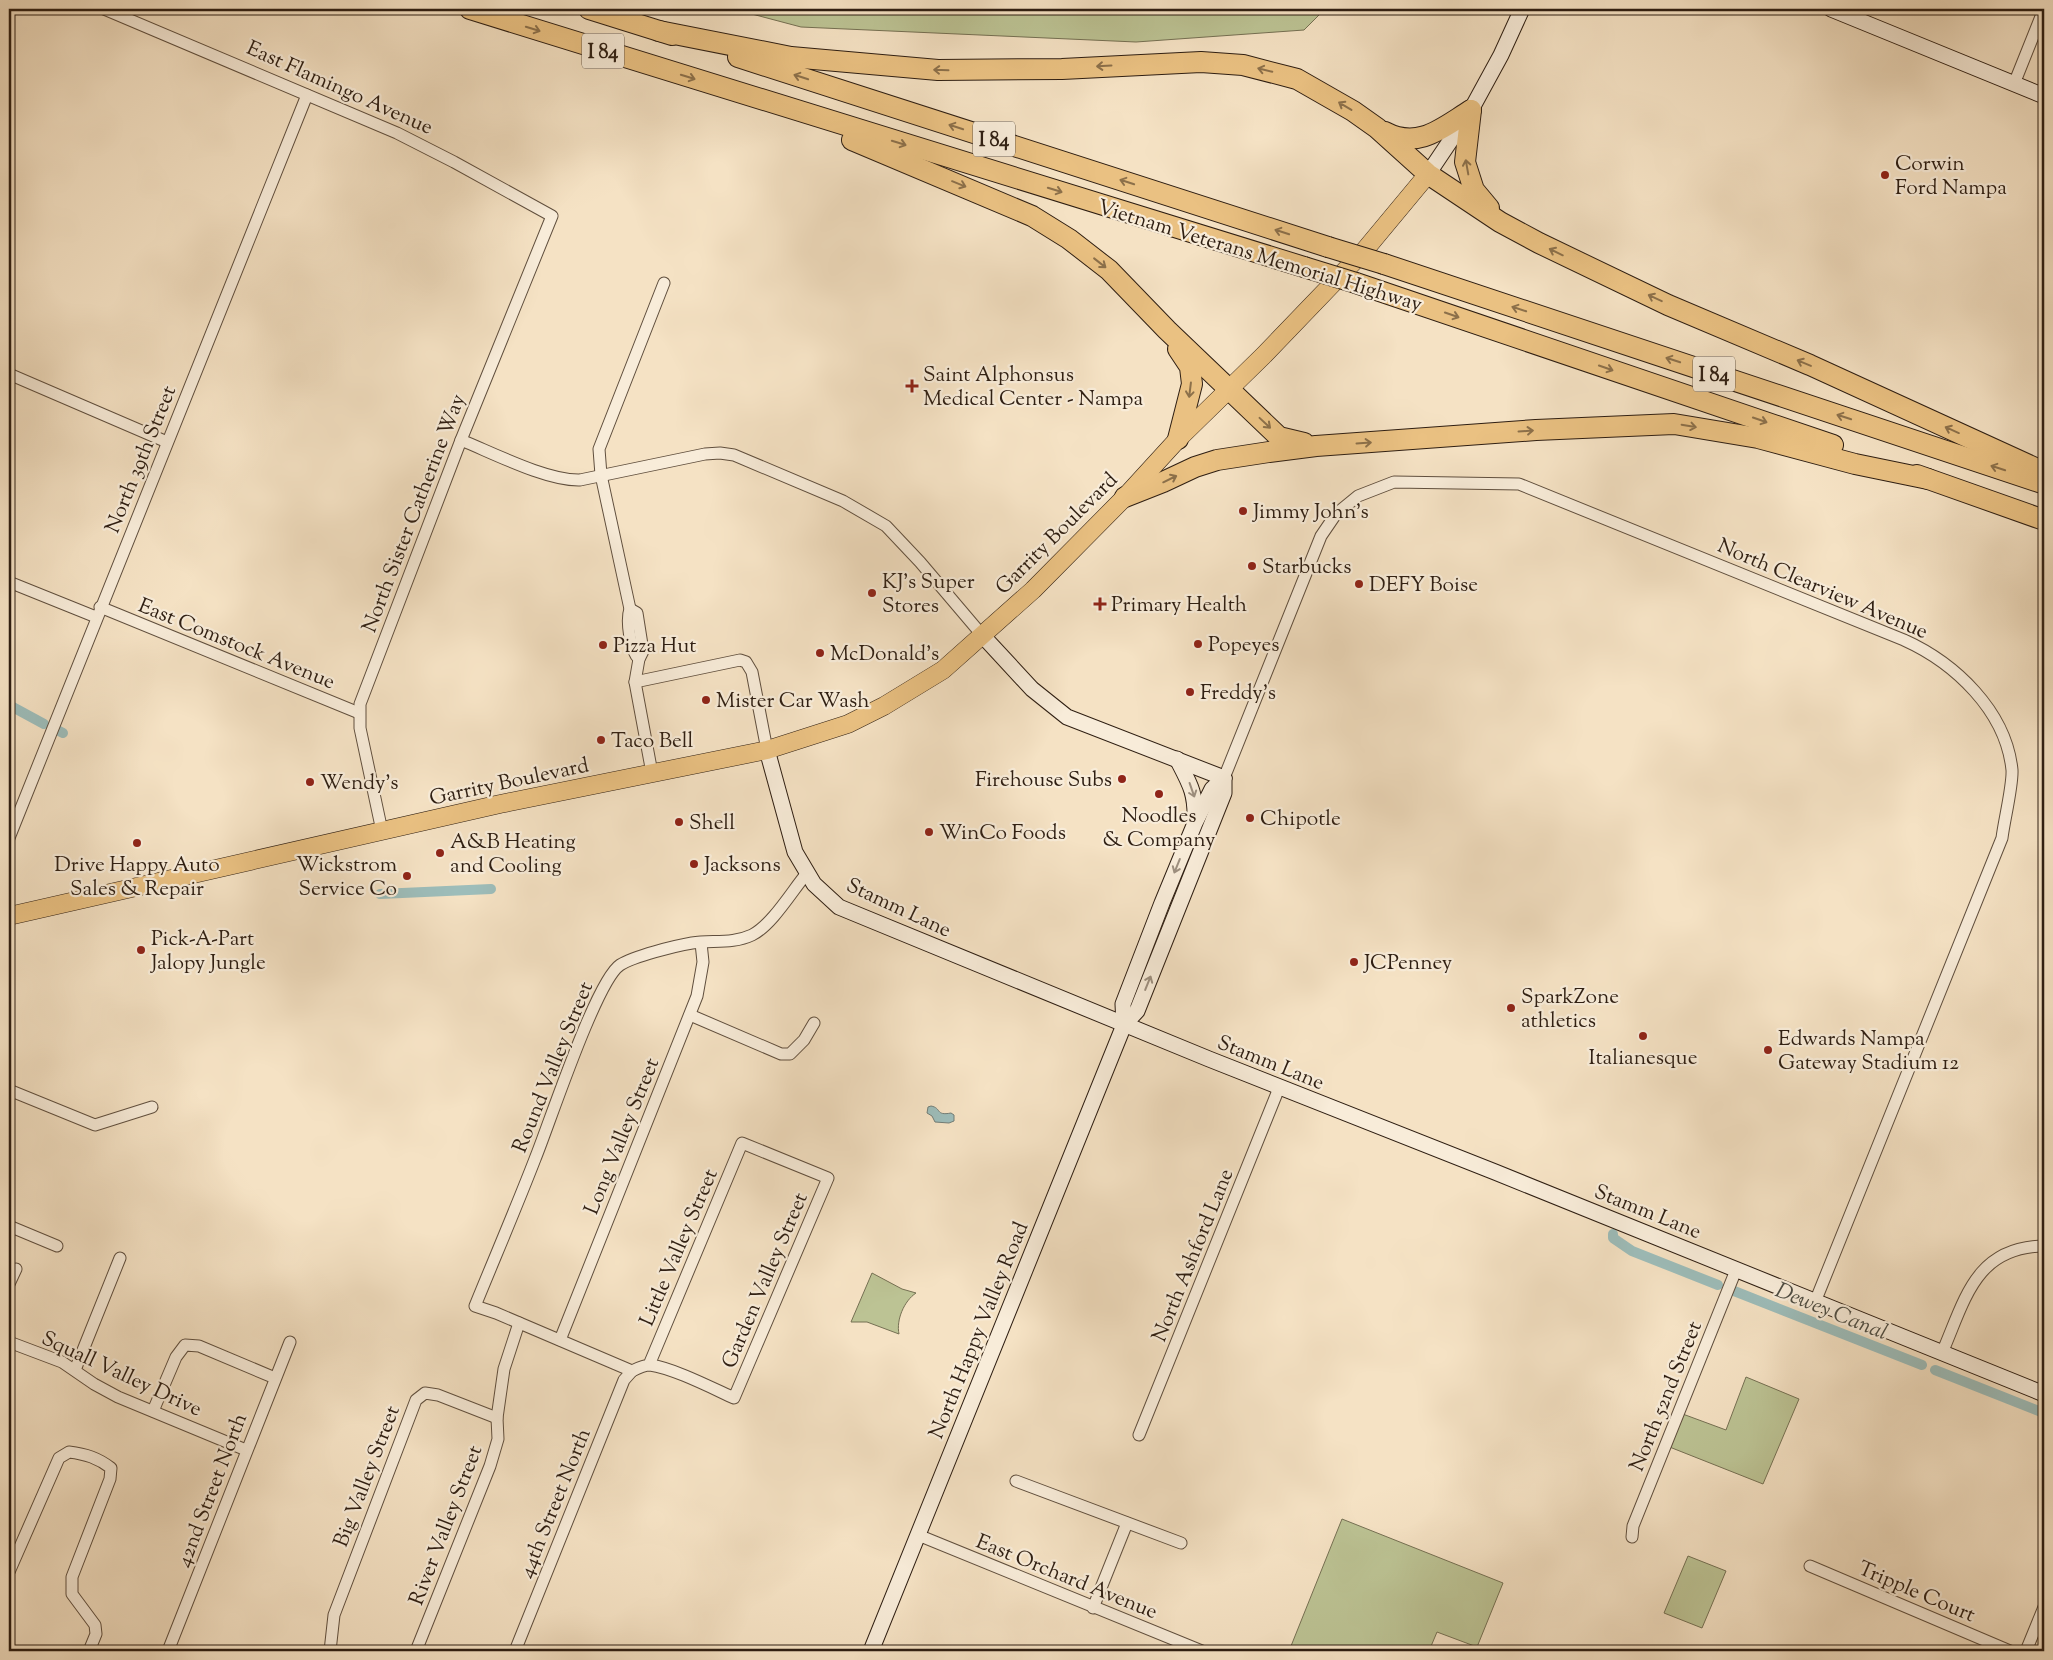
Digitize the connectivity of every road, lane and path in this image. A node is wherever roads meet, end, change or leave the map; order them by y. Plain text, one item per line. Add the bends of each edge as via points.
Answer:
1 (104, 9) edge
2 (470, 9) edge
3 (589, 9) edge
4 (1522, 9) edge
5 (1831, 9) edge
6 (2044, 9) edge
7 (660, 31) junction
8 (2014, 84) junction
9 (736, 92) junction
10 (307, 95) junction
11 (2044, 96) edge
12 (1471, 110) junction
13 (1377, 128) junction
14 (1428, 174) junction
15 (552, 216) joint
16 (1500, 222) junction
17 (664, 283) dead end
18 (1167, 330) junction
19 (9, 374) edge
20 (1229, 390) junction
21 (461, 440) junction
22 (1178, 440) junction
23 (167, 442) junction
24 (1316, 446) junction
25 (2044, 472) edge
26 (601, 475) junction
27 (1928, 479) junction
28 (2044, 484) edge
29 (1125, 497) junction
30 (2044, 520) edge
31 (1321, 536) joint
32 (9, 582) edge
33 (98, 612) junction
34 (982, 635) junction
35 (635, 682) junction
36 (359, 713) junction
37 (767, 750) junction
38 (1177, 759) junction
39 (652, 773) junction
40 (1224, 778) junction
41 (1195, 823) junction
42 (382, 831) junction
43 (9, 838) edge
44 (807, 873) junction
45 (9, 916) edge
46 (701, 943) junction
47 (690, 1015) junction
48 (814, 1023) dead end
49 (1124, 1025) junction
50 (1280, 1088) junction
51 (9, 1090) edge
52 (152, 1107) dead end
53 (828, 1178) joint
54 (9, 1226) edge
55 (57, 1246) dead end
56 (2044, 1246) edge
57 (120, 1258) dead end
58 (16, 1268) dead end
59 (1736, 1270) junction
60 (9, 1284) edge
61 (1815, 1302) junction
62 (519, 1323) junction
63 (560, 1340) junction
64 (9, 1342) edge
65 (290, 1342) dead end
66 (1942, 1353) junction
67 (649, 1365) junction
68 (75, 1370) junction
69 (632, 1371) junction
70 (275, 1378) junction
71 (2044, 1394) edge
72 (153, 1412) junction
73 (497, 1418) junction
74 (1139, 1435) dead end
75 (246, 1450) junction
76 (1016, 1481) dead end
77 (1127, 1523) junction
78 (918, 1535) junction
79 (1632, 1537) dead end
80 (1182, 1543) dead end
81 (1810, 1566) dead end
82 (9, 1572) edge
83 (2044, 1607) edge
84 (1093, 1608) junction
85 (89, 1651) edge
86 (168, 1651) edge
87 (330, 1651) edge
88 (416, 1651) edge
89 (515, 1651) edge
90 (871, 1651) edge
91 (1202, 1651) edge
92 (2010, 1651) edge
93 (2026, 1651) edge

1 - 10 street, East Flamingo Avenue
2 -> 9 highway, Vietnam Veterans Memorial Highway / I 84
3 - 7 highway, Vietnam Veterans Memorial Highway / I 84
4 - 12 main road
5 - 8 main road
6 - 8 street
13 -> 7 highway via 1338,101 1297,79 1243,65 1201,62 1062,69 938,70 791,57
28 -> 7 highway, Vietnam Veterans Memorial Highway / I 84, bridge via 1384,264
8 - 11 main road
9 -> 18 highway via 1032,216 1069,238 1109,270
9 -> 27 highway, Vietnam Veterans Memorial Highway / I 84, bridge via 1356,283
10 - 15 street, East Flamingo Avenue via 405,137
10 - 23 street, North 39th Street
12 - 13 highway via 1418,139 1394,137
12 - 14 main road
16 -> 12 highway via 1474,190 1467,172
13 - 14 highway
14 - 16 highway
14 - 20 main road, Garrity Boulevard via 1364,251
15 - 21 street, North Sister Catherine Way
25 -> 16 highway via 1810,365 1660,301
17 - 26 street via 599,449
18 - 20 highway
18 -> 22 highway via 1190,367 1192,384
19 - 23 street
20 - 22 main road, Garrity Boulevard
20 -> 24 highway via 1279,437
21 - 26 street via 551,476 567,480
21 - 36 street, North Sister Catherine Way via 365,689
22 - 29 main road, Garrity Boulevard
23 - 33 street, North 39th Street
24 -> 27 highway via 1674,424 1758,438 1855,464
29 -> 24 highway via 1217,460
26 - 34 street via 705,454 734,455 752,462 843,501 893,531
26 - 35 street via 630,609 627,616 634,654 638,659
27 - 30 highway, Vietnam Veterans Memorial Highway / I 84
29 - 34 main road, Garrity Boulevard via 1033,590
31 - 40 street, North Happy Valley Road
31 - 61 street, North Clearview Avenue via 1336,514 1358,496 1394,482 1519,484 1907,641 1933,655 1986,703 2006,745 2012,771 2002,838
32 - 33 street, East Comstock Avenue
33 - 36 street, East Comstock Avenue
33 - 43 street, North 39th Street
34 - 37 main road, Garrity Boulevard via 942,670 884,706 848,724
34 - 38 main road via 1032,689 1067,716
35 - 37 street, Stamm Lane via 740,660 746,662 752,672
35 - 39 street
36 - 42 street, North Sister Catherine Way
37 - 39 main road, Garrity Boulevard
37 - 44 main road, Stamm Lane via 795,852
38 - 40 main road
38 -> 41 main road via 1192,789
39 - 42 main road, Garrity Boulevard
40 - 41 main road, North Happy Valley Road via 1212,789
49 -> 40 main road, North Happy Valley Road via 1137,1011 1224,793
41 -> 49 main road, North Happy Valley Road via 1123,1004
42 - 45 main road, Garrity Boulevard
44 - 46 street, Round Valley Street via 766,924 753,934 736,941
44 - 49 main road, Stamm Lane via 839,908
46 - 47 street, Long Valley Street via 703,962
46 - 62 street, Round Valley Street via 618,966 609,977 589,1018 475,1306
47 - 48 street via 780,1054 790,1054
47 - 63 street, Long Valley Street
49 - 50 main road, Stamm Lane
49 - 78 main road, North Happy Valley Road
50 - 59 main road, Stamm Lane
50 - 74 street, North Ashford Lane
51 - 52 street via 95,1125
53 - 67 street, Garden Valley Street via 734,1398
53 - 67 street, Little Valley Street via 742,1142
54 - 55 street
56 - 66 street via 2002,1254 1990,1263 1972,1284
57 - 68 street
58 - 60 street
59 - 61 main road, Stamm Lane
59 - 79 street, North 52nd Street via 1633,1526
61 - 66 main road, Stamm Lane
62 - 63 street
62 - 73 street, River Valley Street via 504,1369
63 - 69 street
64 - 68 street, Squall Valley Drive
65 - 70 street, 42nd Street North
66 - 71 main road, Stamm Lane
67 - 69 street
68 - 72 street, Squall Valley Drive via 118,1397
69 - 89 street, 44th Street North via 624,1380
70 - 72 street via 199,1346 185,1345 176,1357
70 - 75 street, 42nd Street North
72 - 75 street, Squall Valley Drive
73 - 87 street, Big Valley Street via 438,1395 425,1393 416,1400 334,1615
73 - 88 street, River Valley Street via 498,1439 490,1466
75 - 86 street, 42nd Street North
76 - 77 street
77 - 80 street
77 - 84 street
78 - 84 street, East Orchard Avenue
78 - 90 main road, North Happy Valley Road
81 - 92 street, Tripple Court
82 - 85 street via 59,1458 69,1452 91,1456 112,1468 72,1577 72,1594 96,1625
83 - 93 street
84 - 91 street, East Orchard Avenue

